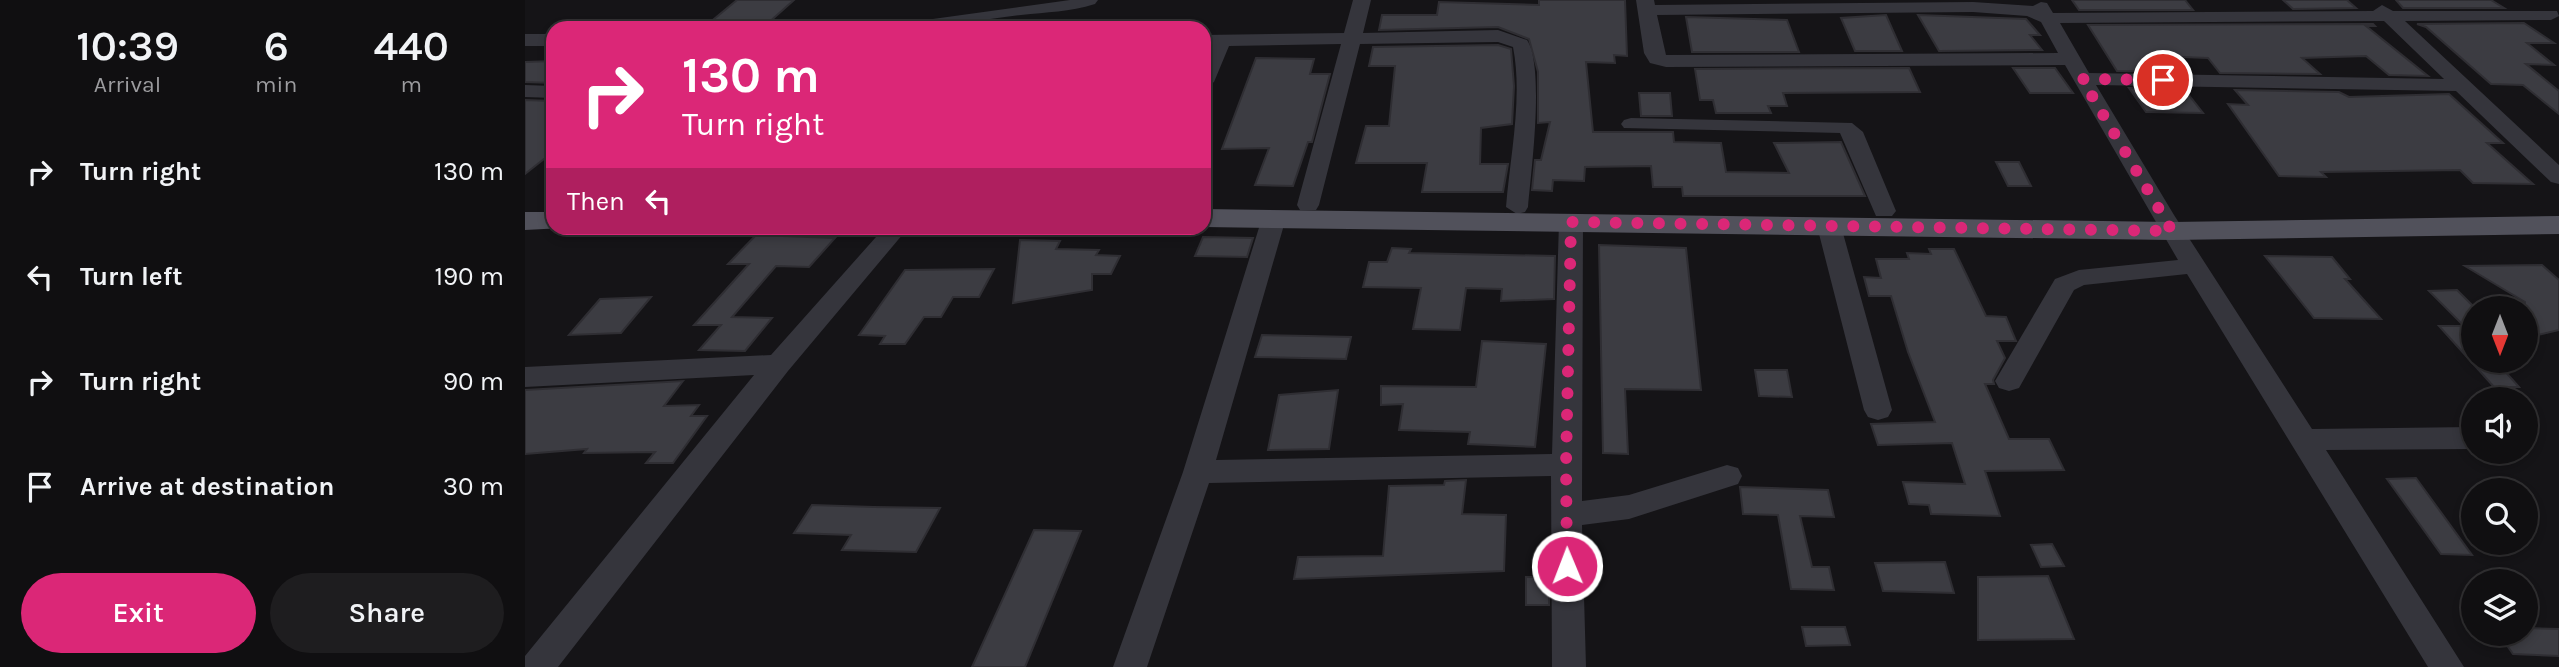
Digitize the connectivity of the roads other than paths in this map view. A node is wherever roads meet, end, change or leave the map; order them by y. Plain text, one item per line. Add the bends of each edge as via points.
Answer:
1 (1089, 0) edge
2 (1362, 0) edge
3 (2372, 0) edge
4 (2529, 0) edge
5 (1646, 5) edge
6 (2042, 9) edge
7 (2389, 16) junction
8 (2555, 18) edge
9 (954, 21) edge
10 (525, 40) edge
11 (546, 40) edge
12 (1353, 40) junction
13 (1213, 41) edge
14 (546, 54) edge
15 (525, 55) edge
16 (2076, 69) junction
17 (2461, 85) junction
18 (525, 91) edge
19 (546, 92) edge
20 (1631, 124) dead end
21 (2559, 177) edge
22 (1211, 204) edge
23 (546, 205) edge
24 (1308, 205) junction
25 (525, 206) edge
26 (1517, 207) junction
27 (2559, 209) edge
28 (1884, 211) junction
29 (1211, 218) edge
30 (1274, 218) junction
31 (546, 220) edge
32 (525, 221) edge
33 (1571, 222) junction
34 (2167, 223) junction
35 (2559, 225) edge
36 (1829, 226) junction
37 (890, 235) edge
38 (2195, 266) junction
39 (778, 364) junction
40 (525, 377) edge
41 (2009, 381) dead end
42 (1878, 410) dead end
43 (2461, 439) edge
44 (2302, 440) junction
45 (1566, 465) junction
46 (1198, 472) junction
47 (1727, 477) dead end
48 (1567, 515) junction
49 (537, 667) edge
50 (1130, 667) edge
51 (1569, 667) edge
52 (2447, 667) edge

1 - 9 street via 1063,8
2 - 12 street
3 - 7 street
4 - 8 street
5 - 6 street
5 - 16 street via 1654,53 1666,61
6 - 7 street
6 - 16 street
7 - 8 street
7 - 17 street
10 - 11 street
12 - 13 street
12 - 24 street
12 - 26 street via 1498,36 1519,42 1524,49 1524,73
14 - 15 street
16 - 17 street
16 - 34 street
17 - 21 street
18 - 19 street
20 - 28 street via 1845,127 1852,132
22 - 24 main road
23 - 25 main road
24 - 26 main road
26 - 28 main road
27 - 34 main road
28 - 34 main road
29 - 30 main road
30 - 33 main road
30 - 46 street
31 - 32 main road
33 - 36 main road
33 - 45 street
34 - 35 main road
34 - 36 main road
34 - 38 street
36 - 42 street
37 - 39 street
38 - 41 street via 2079,278 2064,285
38 - 44 street
39 - 40 street
39 - 49 street
43 - 44 street
44 - 52 street
45 - 46 street
45 - 48 street
46 - 50 street
47 - 48 street via 1629,507
48 - 51 street

